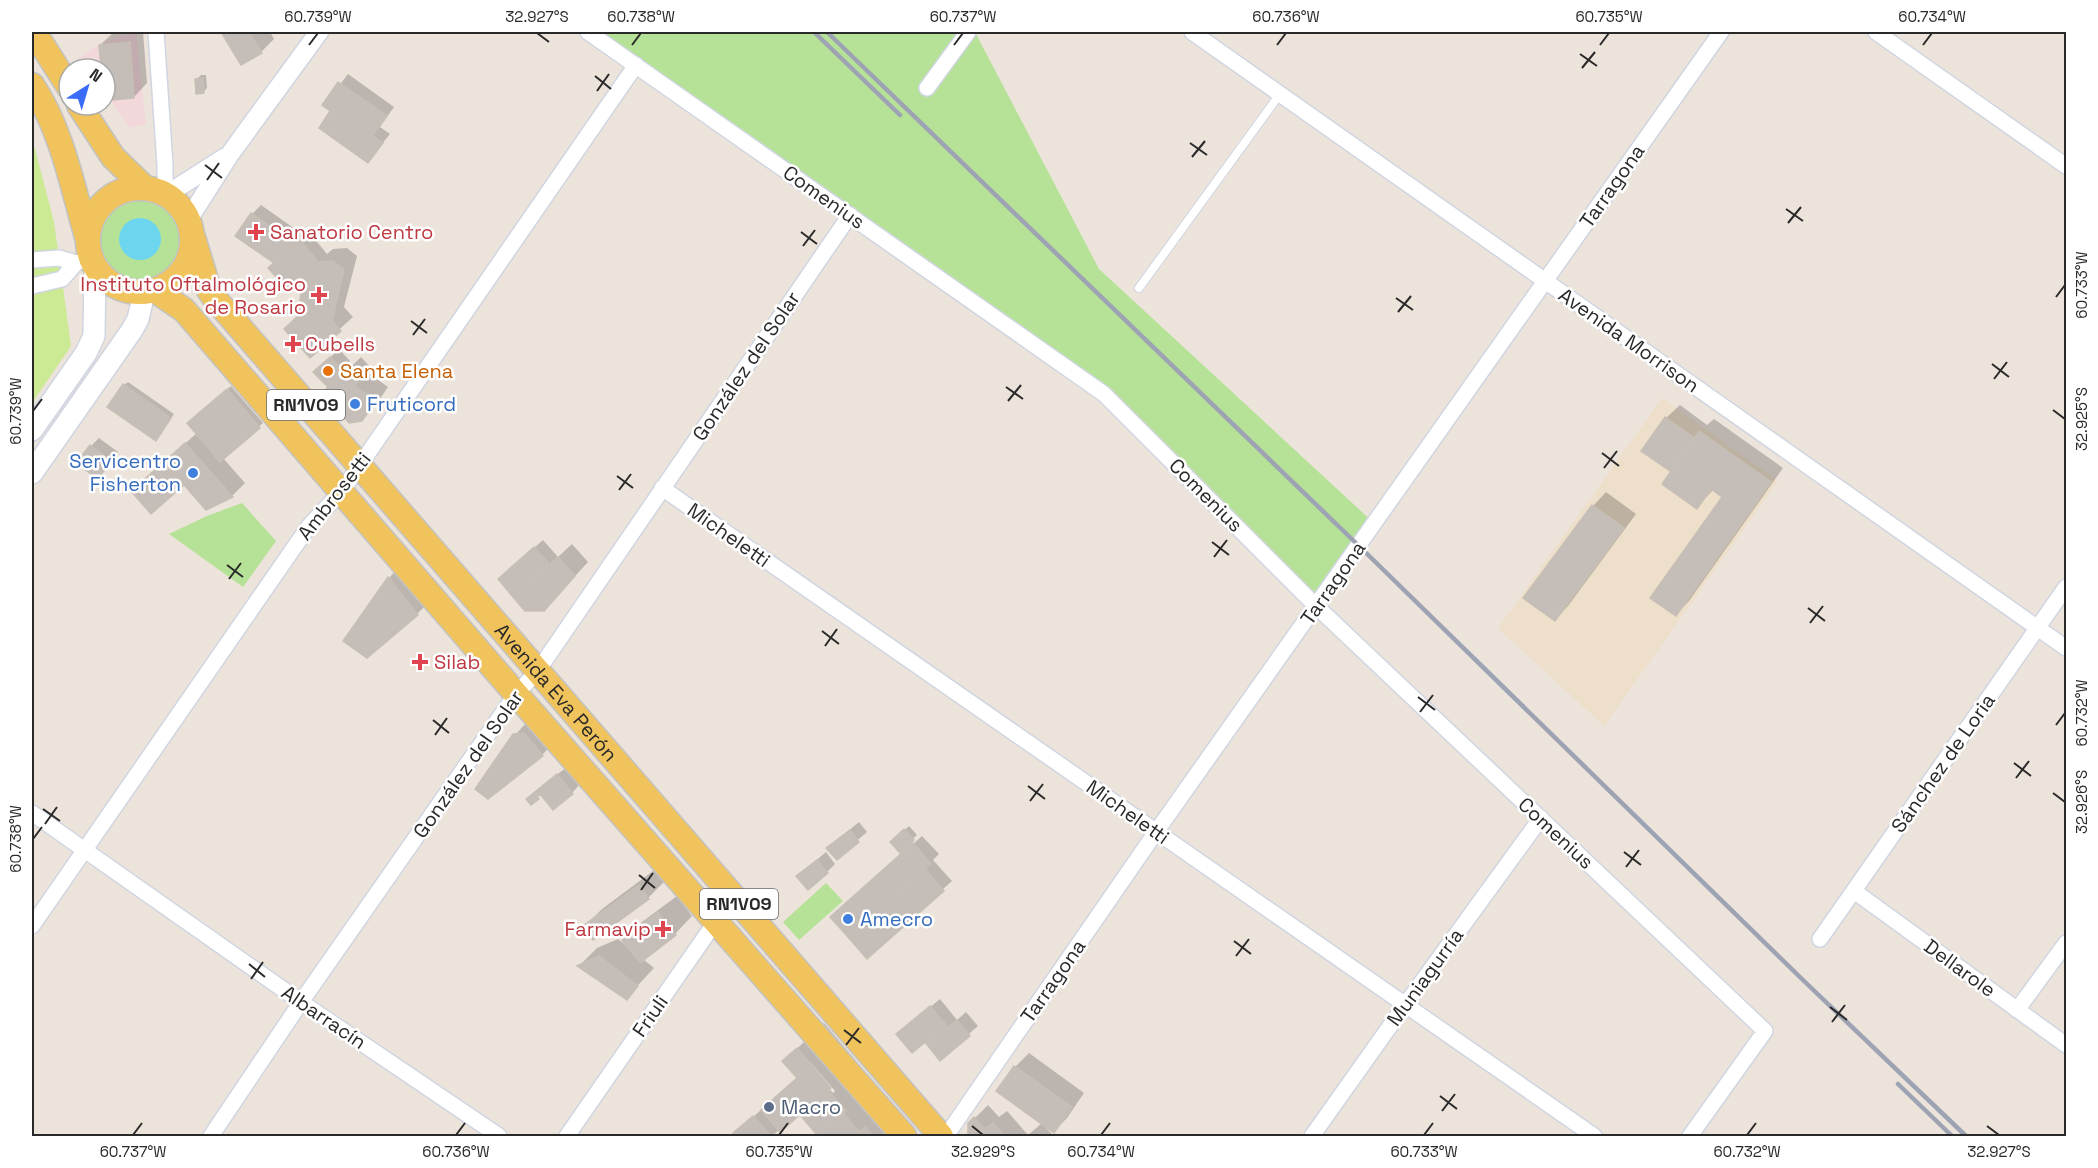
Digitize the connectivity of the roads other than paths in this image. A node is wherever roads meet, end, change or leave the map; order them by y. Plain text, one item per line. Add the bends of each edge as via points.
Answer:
1 (34, 32) edge
2 (156, 32) edge
3 (319, 32) edge
4 (588, 32) edge
5 (968, 32) edge
6 (1192, 32) edge
7 (1721, 32) edge
8 (1876, 32) edge
9 (636, 65) junction
10 (57, 68) edge
11 (32, 85) edge
12 (927, 88) dead end
13 (1280, 94) junction
14 (88, 117) edge
15 (230, 154) junction
16 (2067, 166) edge
17 (158, 192) junction
18 (850, 216) junction
19 (190, 227) junction
20 (87, 256) junction
21 (32, 260) edge
22 (1546, 281) junction
23 (32, 286) edge
24 (1139, 288) dead end
25 (150, 292) junction
26 (32, 430) edge
27 (359, 466) junction
28 (32, 473) edge
29 (662, 488) junction
30 (342, 491) junction
31 (2067, 587) edge
32 (1316, 606) junction
33 (2038, 628) junction
34 (2067, 648) edge
35 (537, 672) junction
36 (516, 694) junction
37 (32, 813) edge
38 (1541, 818) junction
39 (1156, 832) junction
40 (86, 851) junction
41 (1854, 891) junction
42 (729, 893) junction
43 (716, 921) junction
44 (32, 926) edge
45 (1820, 939) dead end
46 (2067, 943) edge
47 (301, 1002) junction
48 (1405, 1005) junction
49 (2017, 1010) junction
50 (2067, 1045) edge
51 (211, 1137) edge
52 (499, 1137) edge
53 (567, 1137) edge
54 (904, 1137) edge
55 (941, 1137) edge
56 (946, 1137) edge
57 (1312, 1137) edge
58 (1594, 1137) edge
59 (1690, 1137) edge

1 - 10 main road
2 - 17 street via 165,165
3 - 15 street
4 - 9 street, Comenius
5 - 12 street
6 - 13 street, Avenida Morrison
7 - 22 street, Tarragona
8 - 16 street
9 - 18 street, Comenius
9 - 27 street, Ambrosetti
11 - 20 main road via 59,138
13 - 22 street, Avenida Morrison
13 - 24 lane
14 - 17 main road, RN1V09 via 113,157
15 - 17 street
15 - 19 street
17 - 19 main road, RN1V09 via 179,206
17 - 20 main road via 129,189 102,204 92,219
18 - 29 street, González del Solar
18 - 32 street, Comenius via 1104,394
19 - 25 main road via 191,252 184,269 172,282
19 - 27 main road, Avenida Eva Perón / RN1V09 via 209,290
20 - 21 street
20 - 23 street via 62,279
20 - 25 main road, RN1V09 via 105,280 123,290
20 - 26 main road via 94,336
22 - 32 street, Tarragona
22 - 33 street, Avenida Morrison
25 - 28 main road via 132,330
25 - 30 main road, Avenida Eva Perón / RN1V09 via 184,310
27 - 30 street, Ambrosetti
27 - 35 main road, Avenida Eva Perón / RN1V09
29 - 35 street, González del Solar
29 - 39 street, Micheletti
30 - 36 main road, Avenida Eva Perón / RN1V09
30 - 40 street, Ambrosetti via 309,526
31 - 33 street, Sánchez de Loria
32 - 38 street, Comenius
32 - 39 street, Tarragona
33 - 34 street, Avenida Morrison
33 - 41 street, Sánchez de Loria
35 - 36 street, González del Solar
35 - 42 main road, Avenida Eva Perón / RN1V09
36 - 43 main road, Avenida Eva Perón / RN1V09
36 - 47 street, González del Solar
37 - 40 street, Albarracín
38 - 48 street, Muniagurría
38 - 59 street, Comenius via 1765,1031
39 - 48 street, Micheletti
39 - 56 street, Tarragona
40 - 44 street, Ambrosetti
40 - 47 street, Albarracín
41 - 45 street, Sánchez de Loria
41 - 49 street, Dellarole
42 - 43 street, Friuli
42 - 55 main road, Avenida Eva Perón / RN1V09
43 - 53 street, Friuli
43 - 54 main road, Avenida Eva Perón / RN1V09
46 - 49 street
47 - 51 street, González del Solar
47 - 52 street, Albarracín
48 - 57 street, Muniagurría
48 - 58 street, Micheletti
49 - 50 street, Dellarole

